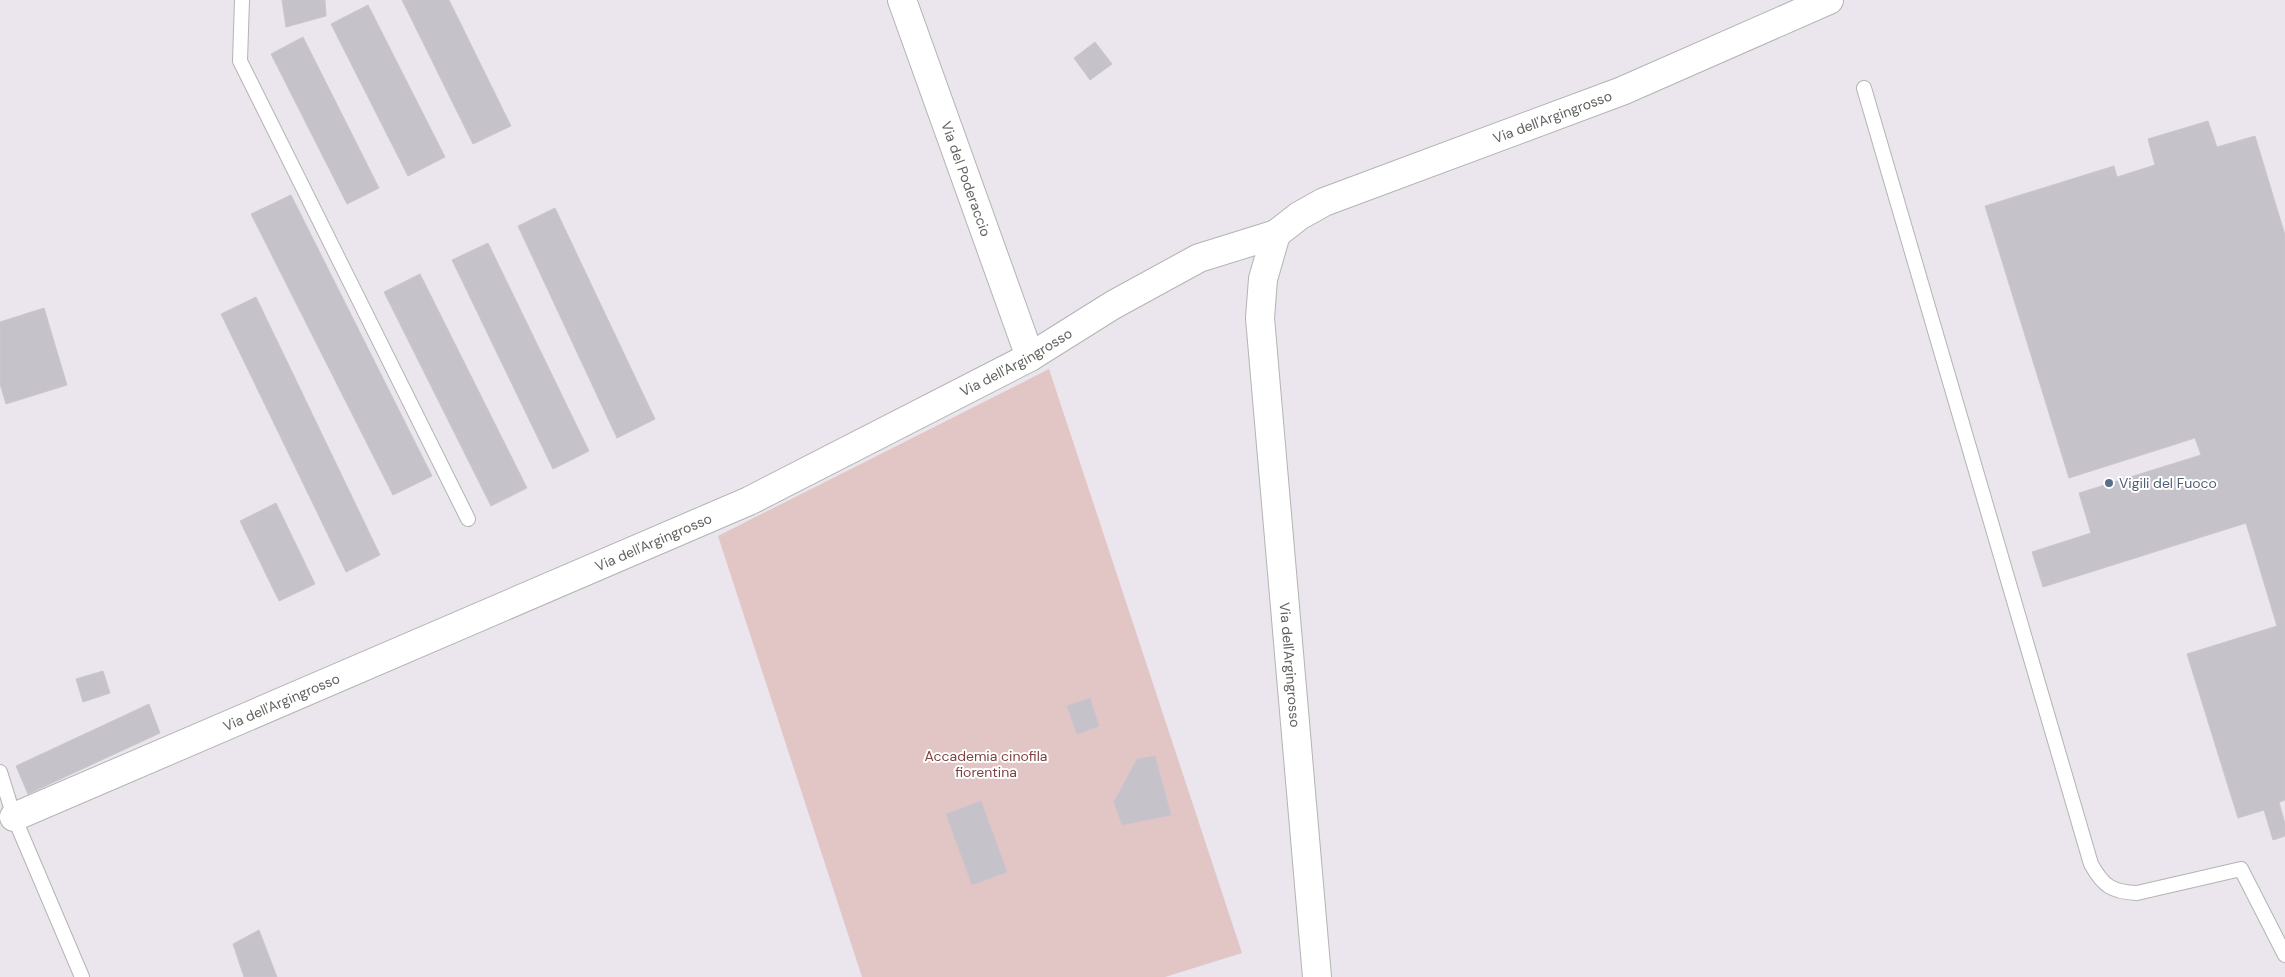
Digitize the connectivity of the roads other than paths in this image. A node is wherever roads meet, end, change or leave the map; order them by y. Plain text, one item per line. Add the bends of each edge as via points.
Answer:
1 (242, 0) edge
2 (902, 0) edge
3 (1830, 0) edge
4 (1864, 88) dead end
5 (1276, 234) junction
6 (1030, 357) junction
7 (468, 519) dead end
8 (0, 772) edge
9 (14, 817) junction
10 (2285, 955) edge
11 (82, 977) edge
12 (1316, 977) edge

1 - 7 lane via 240,61
2 - 6 street, Via del Poderaccio
3 - 5 street, Via dell'Argingrosso via 1622,91 1324,202
4 - 10 lane via 2090,864 2107,886 2120,892 2137,893 2241,869
5 - 6 street, Via dell'Argingrosso via 1199,258 1113,305
5 - 12 street, Via dell'Argingrosso via 1263,279 1260,318
6 - 9 street, Via dell'Argingrosso via 749,500
8 - 9 lane
9 - 11 lane

